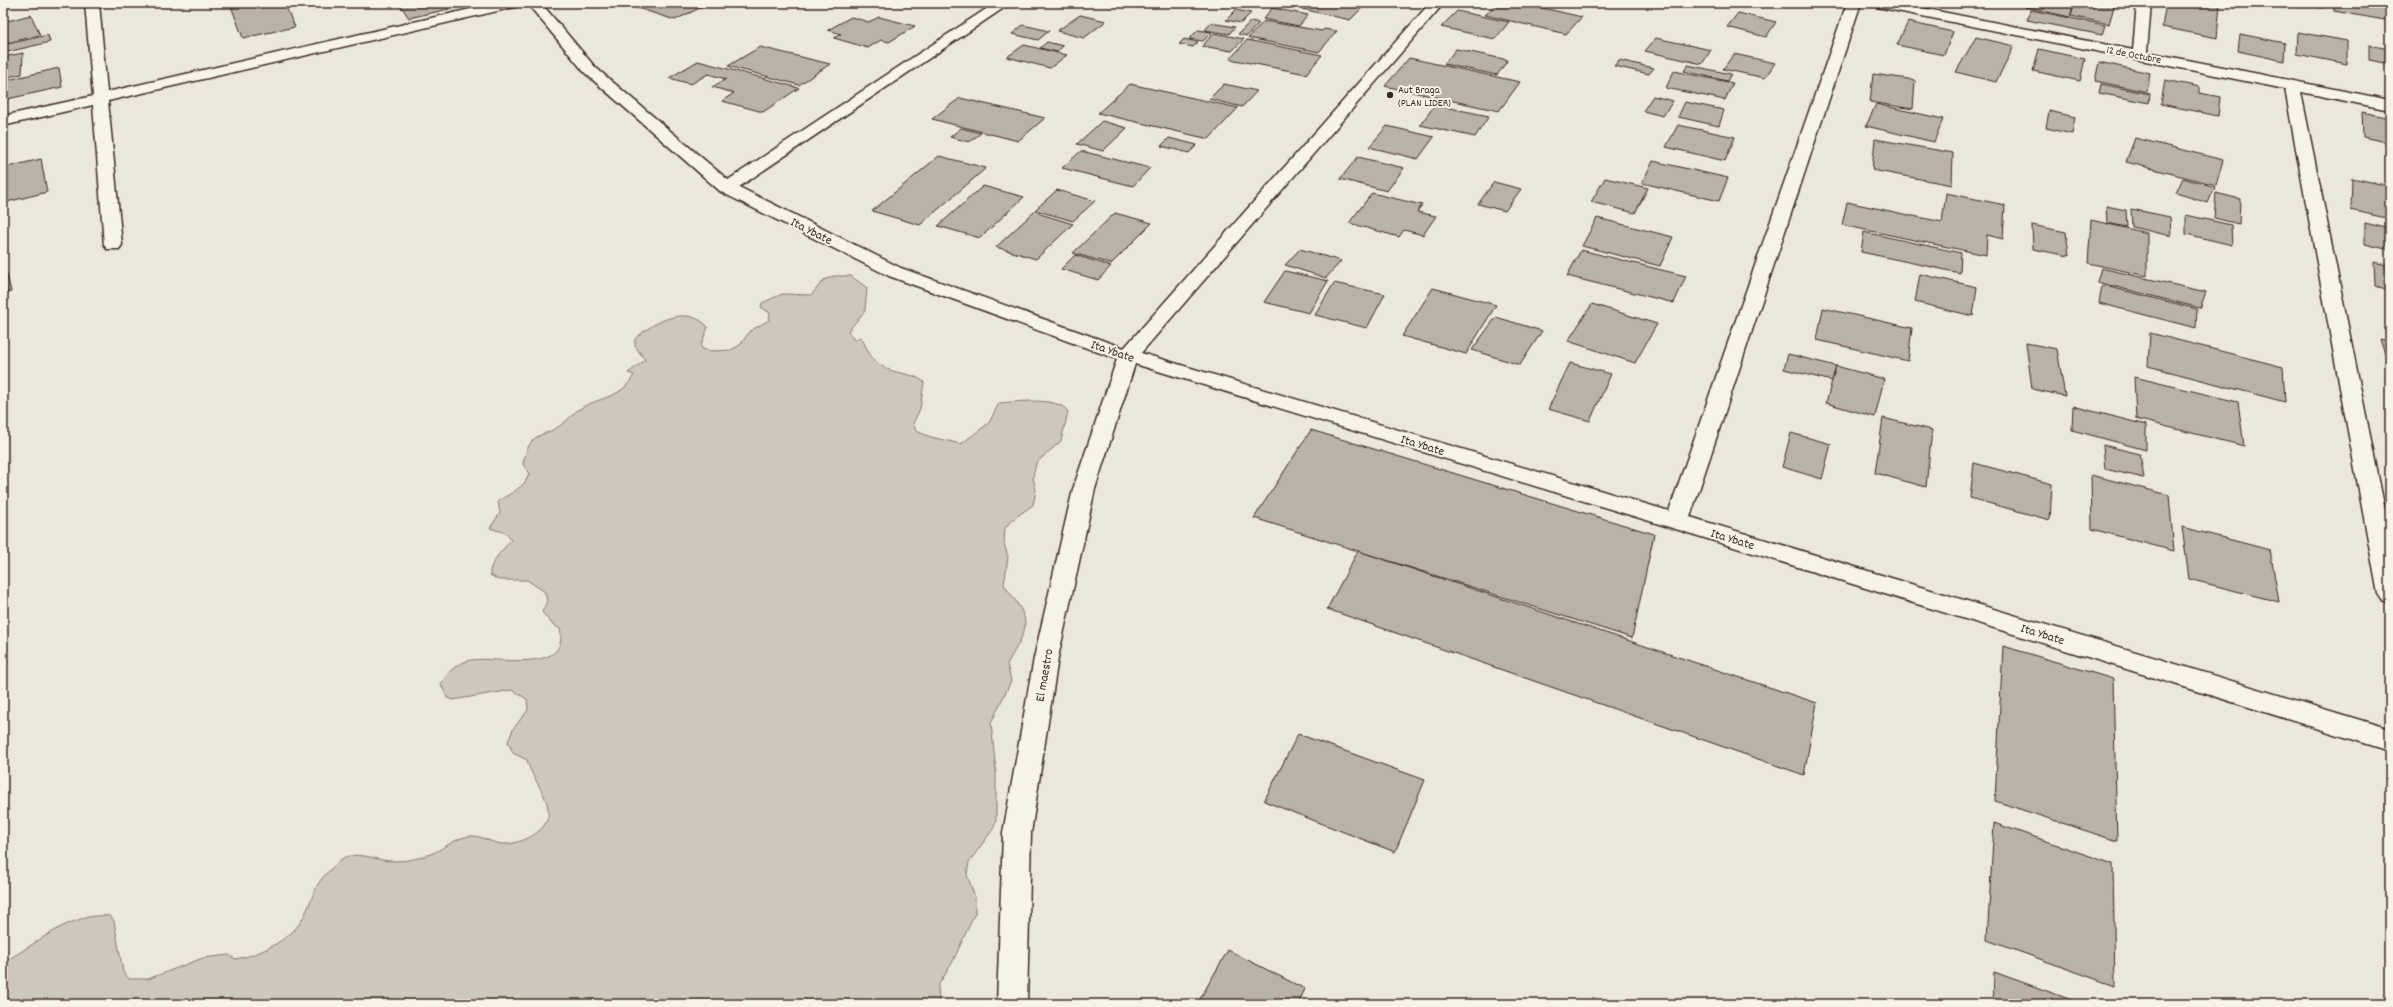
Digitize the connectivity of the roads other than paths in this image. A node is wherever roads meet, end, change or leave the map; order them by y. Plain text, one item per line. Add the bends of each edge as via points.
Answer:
1 (92, 3) edge
2 (515, 3) edge
3 (534, 3) edge
4 (1004, 3) edge
5 (1438, 3) edge
6 (1854, 3) edge
7 (1877, 3) edge
8 (2144, 3) edge
9 (2140, 55) junction
10 (2292, 86) junction
11 (100, 98) junction
12 (2390, 106) edge
13 (3, 121) edge
14 (727, 188) junction
15 (113, 245) dead end
16 (1128, 356) junction
17 (1677, 521) junction
18 (2390, 594) edge
19 (2390, 740) edge
20 (1012, 1004) edge

1 - 11 street
2 - 11 street
3 - 14 street, Ita Ybate via 590,70
4 - 14 street
5 - 16 street
6 - 17 street
7 - 9 street, 12 de Octubre
8 - 9 street
9 - 10 street, 12 de Octubre
10 - 12 street, 12 de Octubre
10 - 18 street
11 - 13 street
11 - 15 street
14 - 16 street, Ita Ybate via 895,272
16 - 17 street, Ita Ybate
16 - 20 street, El maestro via 1084,489 1046,658 1017,833
17 - 19 street, Ita Ybate

